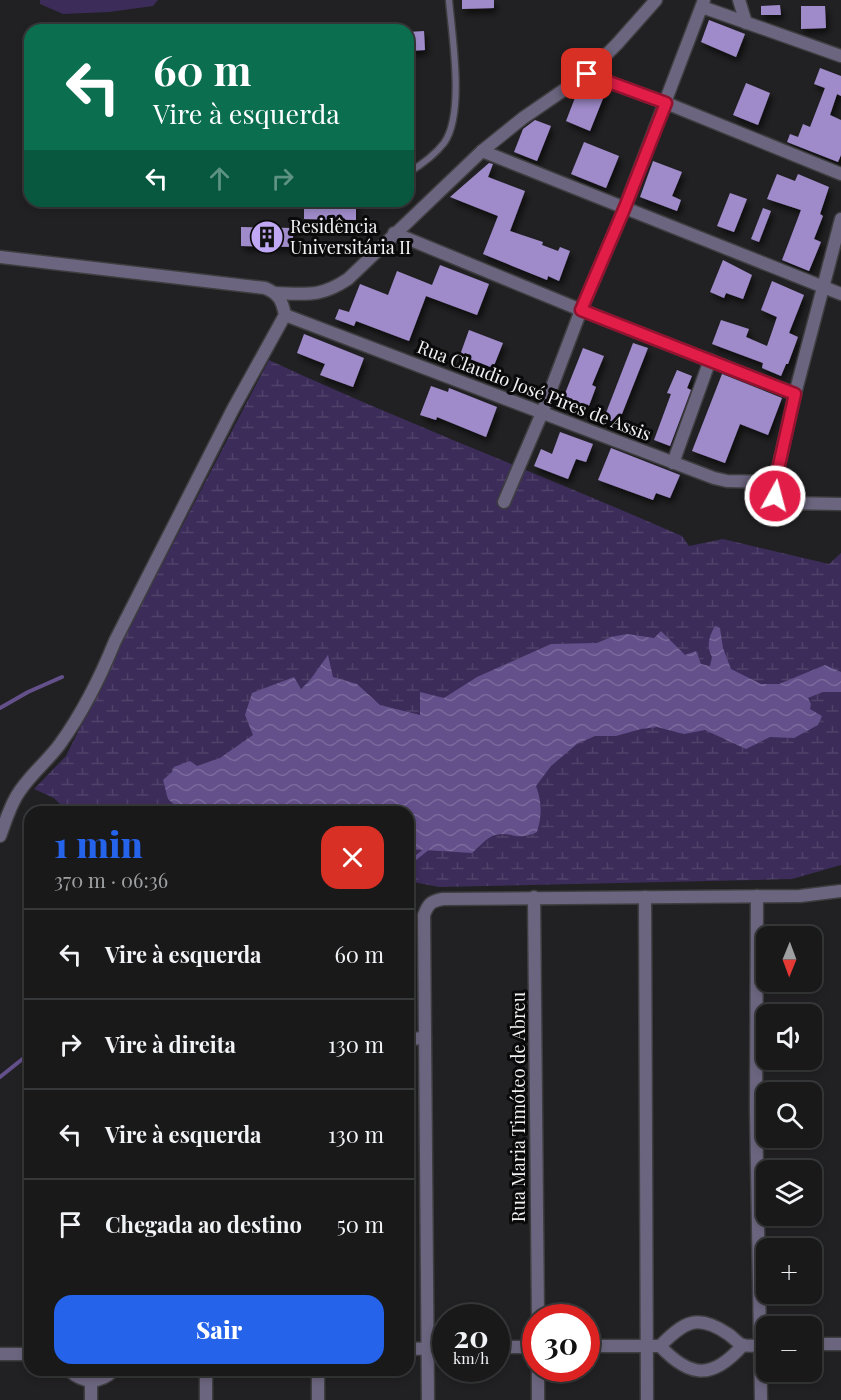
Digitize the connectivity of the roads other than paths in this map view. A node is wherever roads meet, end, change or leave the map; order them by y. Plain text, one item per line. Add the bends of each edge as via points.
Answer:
1 (450, 0) edge
2 (656, 0) edge
3 (740, 0) edge
4 (703, 3) edge
5 (746, 23) junction
6 (841, 56) edge
7 (587, 74) junction
8 (666, 103) junction
9 (482, 151) junction
10 (414, 169) edge
11 (841, 174) edge
12 (625, 207) junction
13 (841, 219) edge
14 (394, 233) junction
15 (0, 257) edge
16 (823, 287) junction
17 (276, 293) junction
18 (841, 294) edge
19 (581, 310) junction
20 (285, 315) junction
21 (710, 360) junction
22 (795, 394) junction
23 (542, 413) junction
24 (673, 463) junction
25 (775, 483) junction
26 (504, 502) dead end
27 (841, 504) edge
28 (0, 836) edge
29 (841, 891) edge
30 (757, 896) junction
31 (534, 897) junction
32 (645, 897) junction
33 (426, 1038) junction
34 (414, 1039) edge
35 (538, 1304) edge
36 (762, 1316) edge
37 (822, 1344) edge
38 (841, 1344) edge
39 (743, 1345) junction
40 (756, 1345) edge
41 (600, 1346) edge
42 (646, 1346) junction
43 (660, 1346) junction
44 (428, 1348) junction
45 (432, 1348) edge
46 (414, 1349) edge
47 (0, 1353) edge
48 (24, 1354) edge
49 (78, 1376) edge
50 (108, 1376) edge
51 (206, 1376) edge
52 (318, 1376) edge
53 (91, 1381) junction
54 (538, 1382) edge
55 (761, 1382) edge
56 (91, 1400) edge
57 (206, 1400) edge
58 (318, 1400) edge
59 (428, 1400) edge
60 (538, 1400) edge
61 (647, 1400) edge
62 (760, 1400) edge

1 - 10 lane via 453,122 444,142
2 - 7 street
3 - 5 street
4 - 5 street
4 - 8 street
5 - 6 street
7 - 8 street
7 - 9 street
8 - 11 street
8 - 12 street
9 - 12 street
9 - 14 street
12 - 16 street
12 - 19 street
13 - 16 street
14 - 17 street via 333,289 318,294
14 - 19 street
15 - 17 street via 265,288
16 - 18 street
16 - 22 street
17 - 20 street via 283,302
19 - 21 street
19 - 23 street
20 - 23 street, Rua Claudio José Pires de Assis
20 - 28 street via 228,419 81,713 59,746 15,797
21 - 22 street
21 - 24 street
22 - 25 street
23 - 24 street, Rua Claudio José Pires de Assis
23 - 26 street
24 - 25 street, Rua Claudio José Pires de Assis via 727,481
25 - 27 street via 779,501
29 - 30 street
30 - 32 street
30 - 36 street via 756,1110
31 - 32 street
31 - 33 street via 442,899 428,905 424,915
31 - 35 street, Rua Maria Timóteo de Abreu
32 - 42 street
33 - 34 street
33 - 44 street
37 - 38 street
39 - 40 street
39 - 43 street via 700,1322 678,1328
39 - 43 street via 717,1369 705,1371 686,1368
41 - 42 street
42 - 43 street
42 - 61 street
44 - 45 street
44 - 46 street
44 - 59 street
47 - 48 street
49 - 53 street
50 - 53 street
51 - 57 street
52 - 58 street
53 - 56 street
54 - 60 street
55 - 62 street

